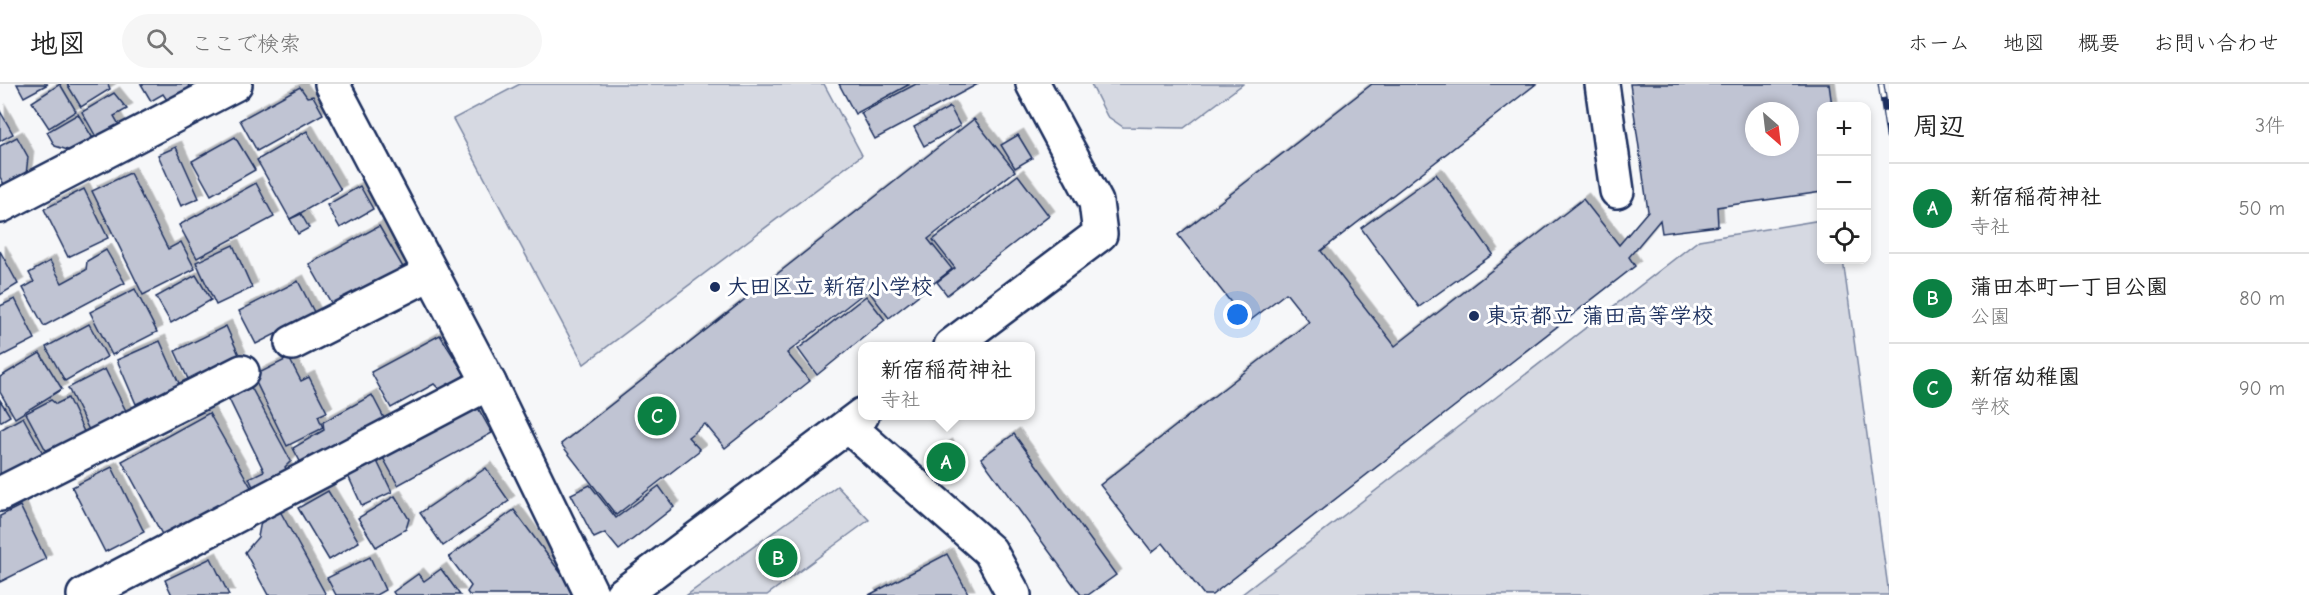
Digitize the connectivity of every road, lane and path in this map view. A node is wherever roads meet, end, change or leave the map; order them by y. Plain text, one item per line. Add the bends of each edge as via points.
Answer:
1 (235, 84) edge
2 (332, 84) edge
3 (1033, 84) edge
4 (1602, 84) edge
5 (1617, 191) dead end
6 (0, 206) edge
7 (431, 273) junction
8 (956, 342) edge
9 (292, 343) dead end
10 (243, 372) dead end
11 (489, 383) junction
12 (855, 420) edge
13 (0, 494) edge
14 (84, 595) edge
15 (592, 595) edge
16 (622, 595) edge
17 (1014, 595) edge

1 - 6 street
2 - 7 street
3 - 8 street via 1096,202 1100,234
4 - 5 street
7 - 9 street
7 - 11 street
10 - 13 street
11 - 14 street
11 - 15 street
12 - 16 street
12 - 17 street via 990,551

